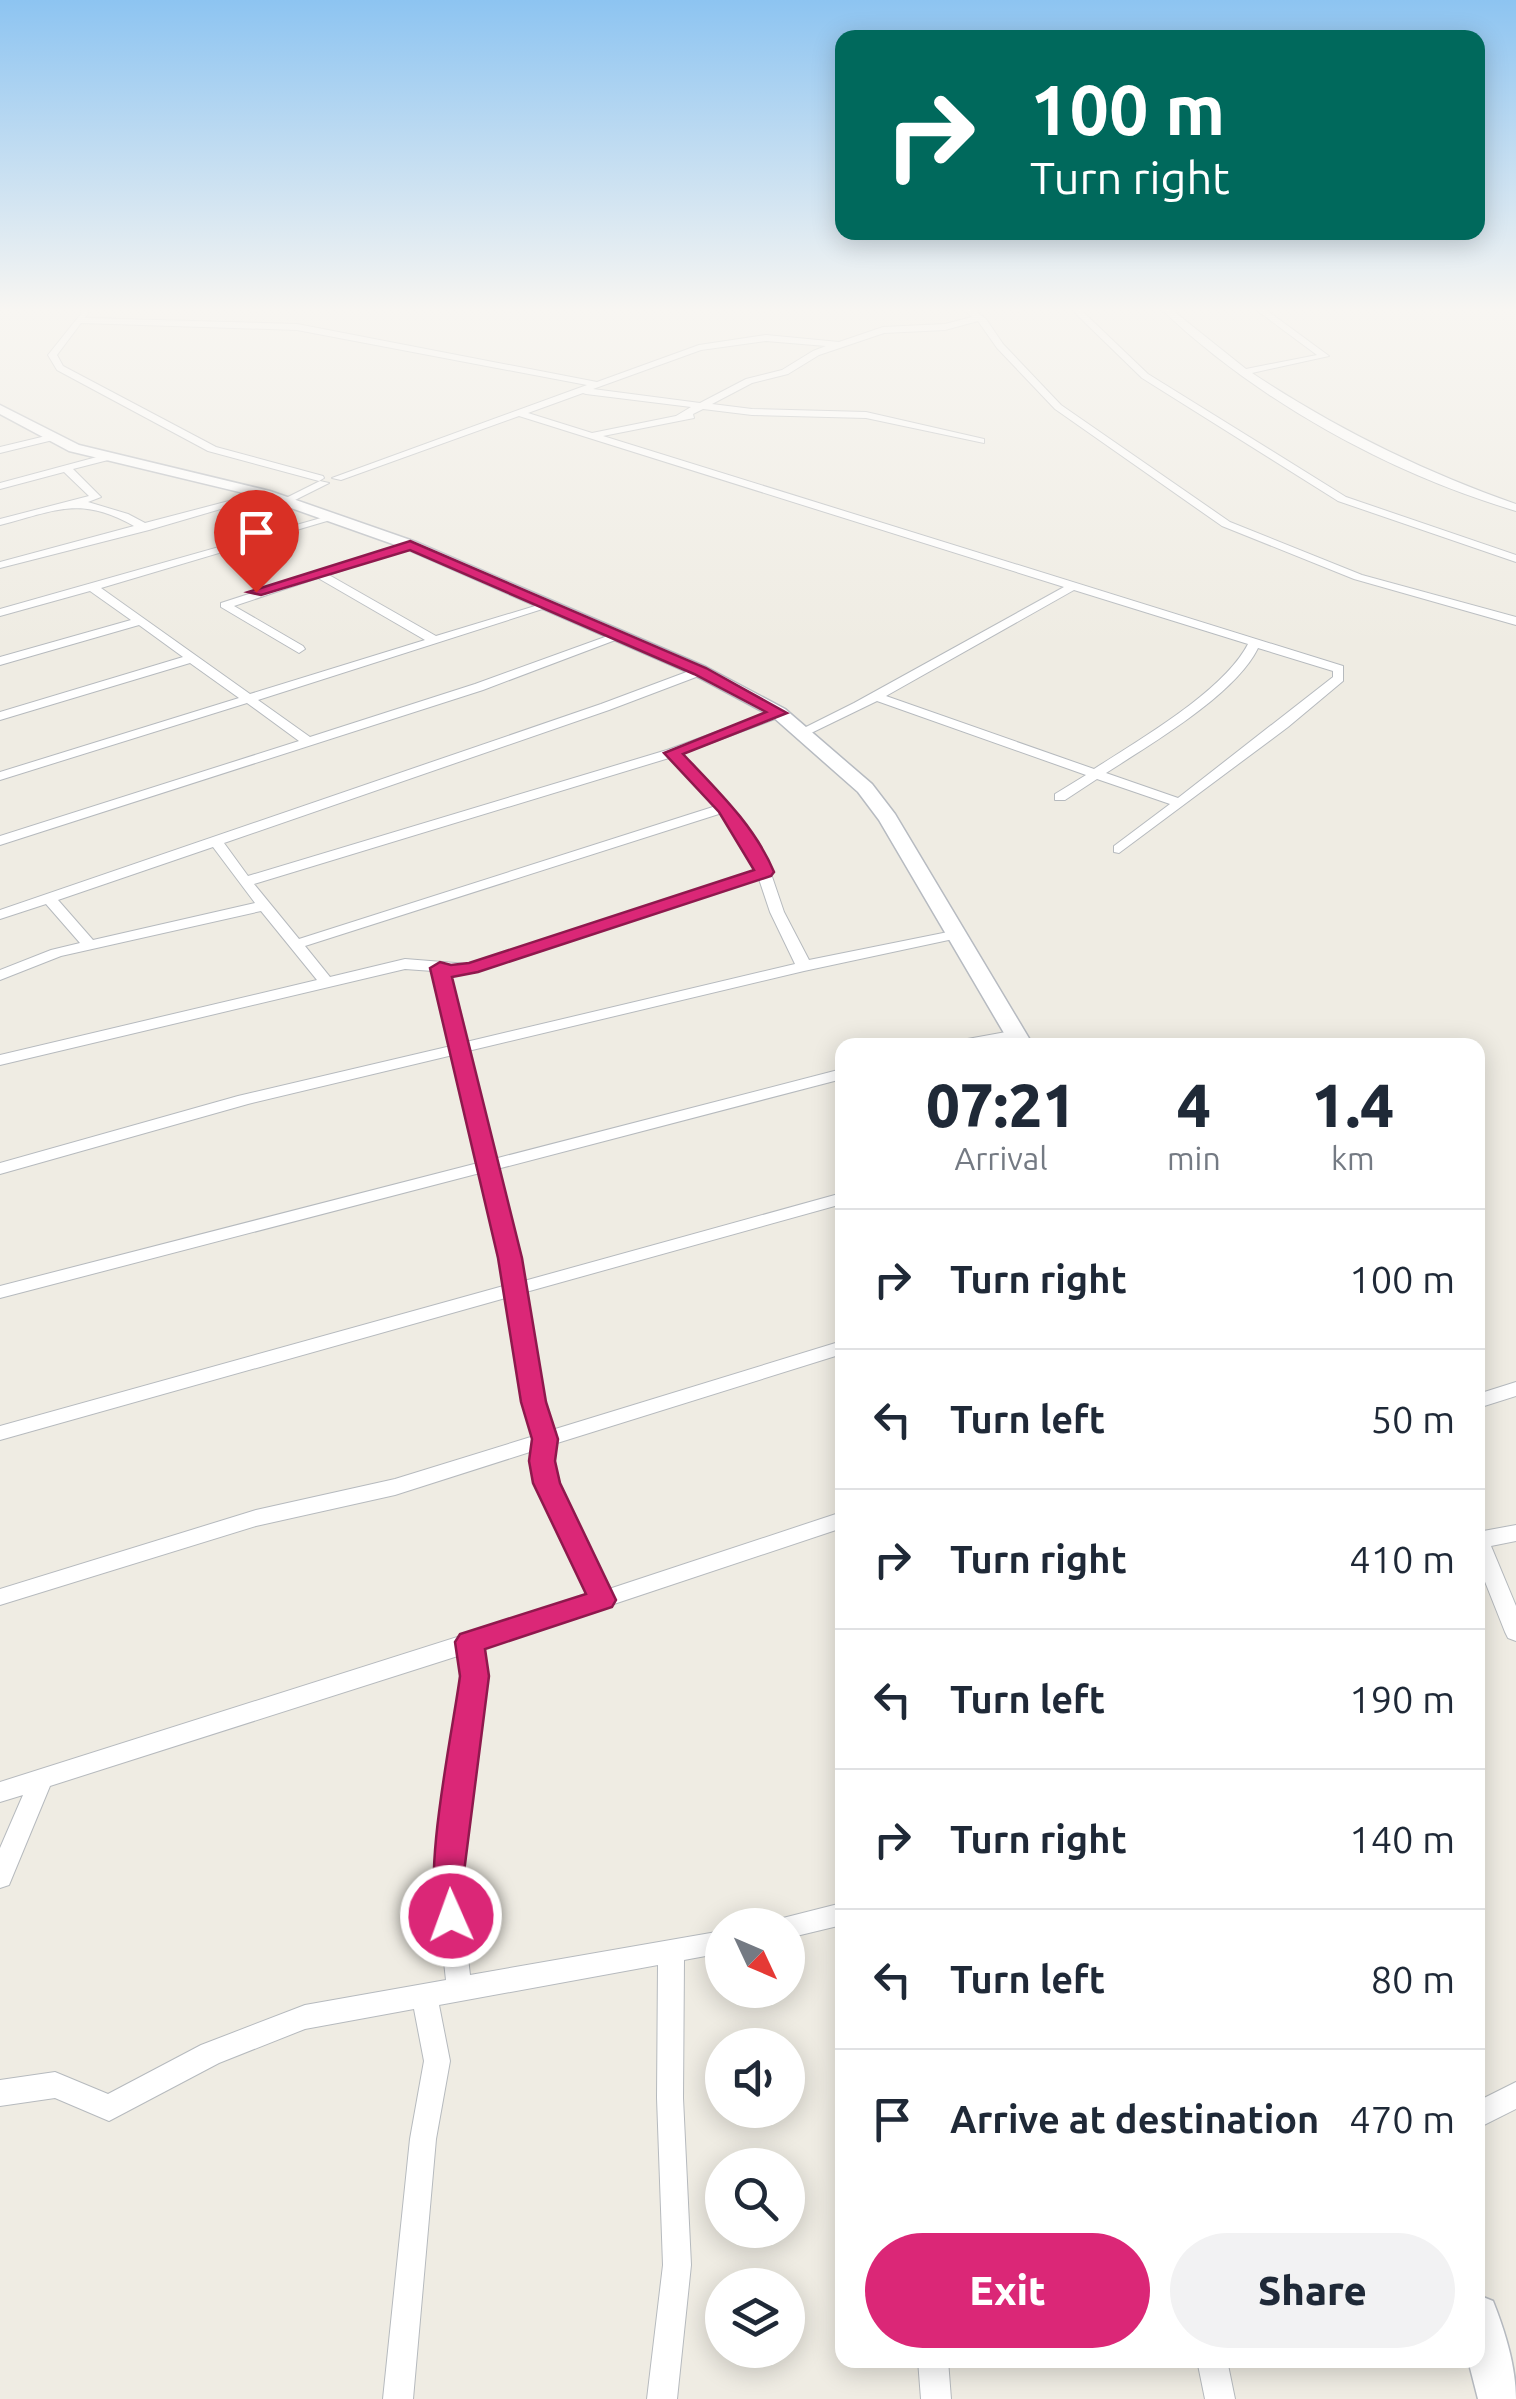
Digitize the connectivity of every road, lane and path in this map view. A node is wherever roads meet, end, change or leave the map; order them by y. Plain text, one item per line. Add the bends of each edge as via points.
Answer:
1 (19, 421) edge
2 (157, 421) edge
3 (497, 421) edge
4 (545, 421) edge
5 (658, 421) edge
6 (892, 421) edge
7 (1079, 421) edge
8 (1216, 421) edge
9 (1330, 421) edge
10 (592, 435) junction
11 (50, 438) junction
12 (981, 441) dead end
13 (0, 450) edge
14 (108, 457) junction
15 (68, 470) junction
16 (322, 480) junction
17 (0, 486) edge
18 (267, 494) junction
19 (287, 500) junction
20 (80, 503) junction
21 (1516, 508) edge
22 (332, 518) junction
23 (0, 522) edge
24 (145, 528) junction
25 (410, 546) junction
26 (1516, 559) edge
27 (0, 565) edge
28 (317, 572) junction
29 (1075, 585) junction
30 (94, 588) junction
31 (549, 606) junction
32 (0, 612) edge
33 (141, 621) junction
34 (1516, 621) edge
35 (620, 636) junction
36 (436, 641) junction
37 (1255, 642) junction
38 (299, 649) dead end
39 (193, 658) junction
40 (0, 661) edge
41 (700, 671) junction
42 (875, 696) junction
43 (249, 698) junction
44 (779, 713) junction
45 (0, 716) edge
46 (802, 732) junction
47 (310, 742) junction
48 (672, 753) junction
49 (1095, 773) junction
50 (0, 776) edge
51 (1060, 797) dead end
52 (1179, 803) junction
53 (725, 808) junction
54 (215, 840) junction
55 (0, 842) edge
56 (1119, 849) dead end
57 (765, 872) junction
58 (245, 882) junction
59 (50, 899) junction
60 (262, 906) junction
61 (0, 915) edge
62 (958, 934) junction
63 (294, 945) junction
64 (90, 946) junction
65 (804, 966) junction
66 (440, 968) junction
67 (0, 974) edge
68 (327, 982) junction
69 (1018, 1038) edge
70 (462, 1049) junction
71 (0, 1060) edge
72 (835, 1076) edge
73 (486, 1165) junction
74 (0, 1169) edge
75 (835, 1200) edge
76 (516, 1286) junction
77 (0, 1292) edge
78 (835, 1349) edge
79 (1516, 1389) edge
80 (1485, 1399) edge
81 (0, 1434) edge
82 (545, 1439) junction
83 (835, 1522) edge
84 (1516, 1532) edge
85 (1485, 1539) edge
86 (1485, 1557) edge
87 (0, 1597) edge
88 (602, 1600) junction
89 (1516, 1632) edge
90 (470, 1642) junction
91 (42, 1779) junction
92 (0, 1792) edge
93 (0, 1877) edge
94 (835, 1916) edge
95 (805, 1923) edge
96 (705, 1945) edge
97 (670, 1950) junction
98 (459, 1988) junction
99 (424, 1994) junction
100 (0, 2093) edge
101 (1516, 2095) edge
102 (1485, 2112) edge
103 (1485, 2344) edge
104 (934, 2368) edge
105 (1214, 2368) edge
106 (398, 2399) edge
107 (662, 2399) edge
108 (936, 2399) edge
109 (1220, 2399) edge
110 (1499, 2399) edge

1 - 11 street
2 - 16 street via 195,442
3 - 16 street
4 - 10 street
5 - 10 street
6 - 12 street
7 - 34 street via 1226,524 1358,576
8 - 26 street via 1342,499
9 - 21 street via 1418,470
10 - 29 street
11 - 13 street
11 - 14 street
14 - 15 street
14 - 18 street
15 - 17 street
15 - 20 street via 96,495
16 - 19 street
18 - 19 street
18 - 24 street
19 - 22 street
20 - 23 street
20 - 24 street
22 - 25 street
22 - 30 street
24 - 27 street
25 - 28 street
25 - 31 street
28 - 36 street
28 - 38 street via 224,606
29 - 37 street
29 - 42 street
30 - 32 street
30 - 33 street
31 - 35 street
31 - 36 street
33 - 39 street
33 - 40 street
35 - 41 street
35 - 47 street
36 - 43 street
37 - 49 street via 1248,662 1227,680
37 - 52 street via 1341,673
39 - 43 street
39 - 45 street
41 - 44 street
41 - 54 street
42 - 46 street
42 - 49 street
43 - 47 street
43 - 50 street
44 - 46 street
44 - 48 street
46 - 62 street via 866,788
47 - 55 street
48 - 53 street
48 - 58 street
49 - 51 street
49 - 52 street
52 - 56 street
53 - 57 street
53 - 63 street
54 - 58 street
54 - 59 street
57 - 65 street
57 - 66 street via 472,968
58 - 60 street
59 - 61 street
59 - 64 street
60 - 63 street
60 - 64 street
62 - 65 street
62 - 69 street
63 - 68 street
64 - 67 street
65 - 70 street
66 - 68 street via 404,964
66 - 70 street
68 - 71 street
70 - 73 street
70 - 74 street via 196,1112
72 - 73 street
73 - 76 street
73 - 77 street
75 - 76 street
76 - 81 street
76 - 82 street
78 - 82 street
79 - 80 street
82 - 87 street
82 - 88 street via 546,1483
83 - 88 street
84 - 85 street
86 - 89 street
88 - 90 street
90 - 91 street
90 - 98 street via 475,1676 447,1880
91 - 92 street
91 - 93 street
94 - 95 street
96 - 97 street
97 - 98 street
97 - 107 street via 678,2265
98 - 99 street
99 - 100 street via 304,2017 210,2054 110,2108 55,2085
99 - 106 street via 438,2061 423,2139
101 - 102 street
103 - 110 street
104 - 108 street
105 - 109 street

